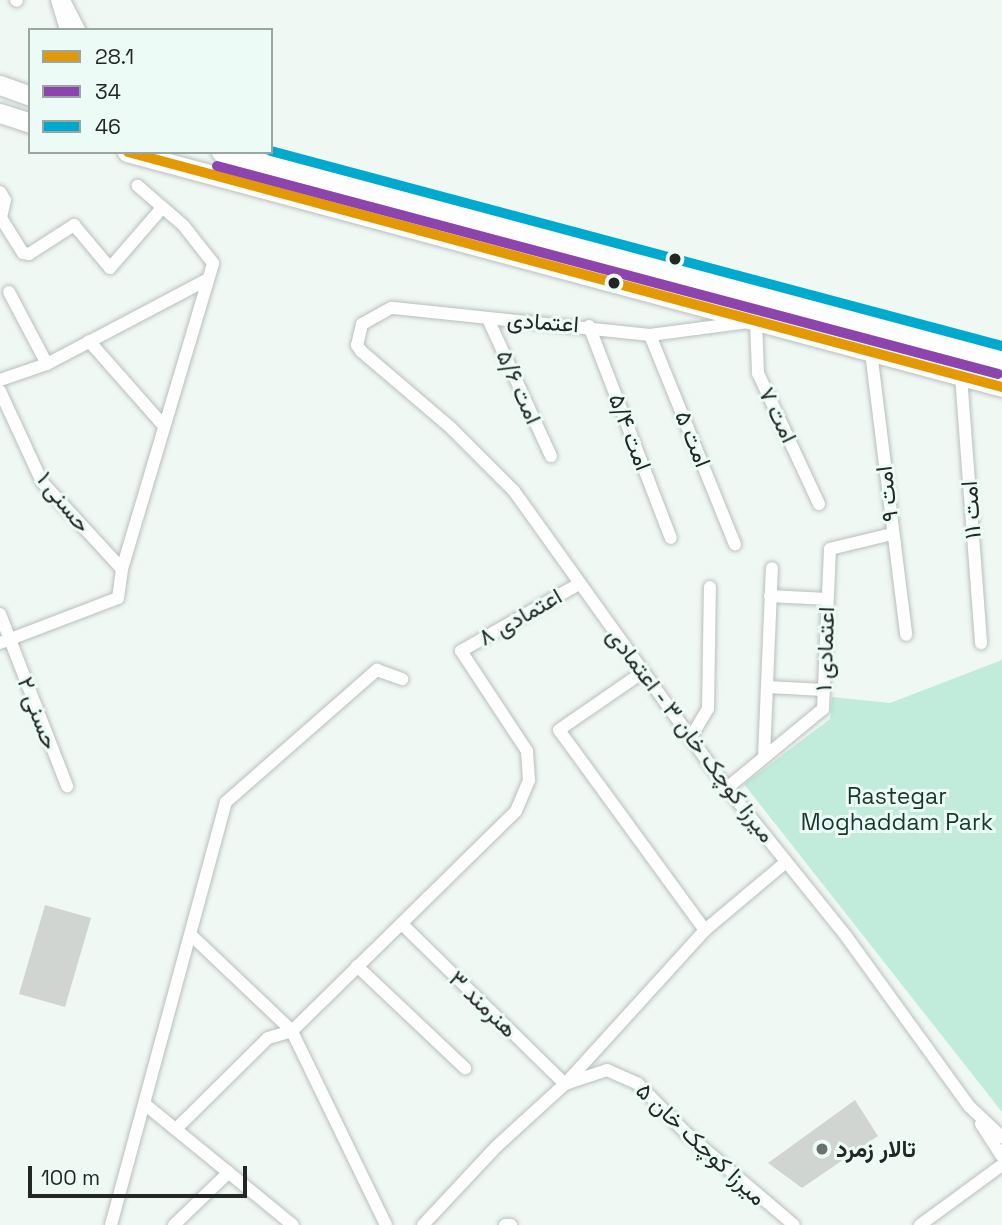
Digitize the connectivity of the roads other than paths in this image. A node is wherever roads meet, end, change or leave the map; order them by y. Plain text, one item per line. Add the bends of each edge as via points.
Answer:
1 (57, 0) edge
2 (64, 0) edge
3 (65, 28) edge
4 (78, 28) edge
5 (0, 85) edge
6 (28, 94) edge
7 (0, 113) edge
8 (28, 122) edge
9 (134, 154) edge
10 (229, 154) edge
11 (138, 186) dead end
12 (0, 192) edge
13 (163, 208) junction
14 (208, 279) junction
15 (9, 292) dead end
16 (488, 318) junction
17 (756, 321) junction
18 (589, 326) junction
19 (650, 335) junction
20 (89, 341) junction
21 (360, 351) joint
22 (871, 352) junction
23 (1002, 360) edge
24 (47, 364) junction
25 (961, 376) junction
26 (0, 380) edge
27 (1002, 387) edge
28 (0, 391) edge
29 (164, 426) junction
30 (551, 456) dead end
31 (819, 504) dead end
32 (892, 534) junction
33 (671, 538) dead end
34 (735, 544) dead end
35 (772, 568) dead end
36 (122, 569) junction
37 (579, 584) junction
38 (710, 587) dead end
39 (770, 596) junction
40 (827, 599) junction
41 (0, 614) edge
42 (906, 635) dead end
43 (5, 641) edge
44 (981, 643) dead end
45 (643, 672) junction
46 (402, 679) dead end
47 (767, 687) junction
48 (824, 690) junction
49 (691, 737) junction
50 (764, 757) junction
51 (67, 786) dead end
52 (727, 788) junction
53 (786, 862) junction
54 (402, 924) junction
55 (705, 930) junction
56 (191, 935) junction
57 (357, 966) junction
58 (292, 1031) junction
59 (465, 1069) dead end
60 (565, 1084) junction
61 (146, 1106) junction
62 (970, 1107) junction
63 (176, 1129) junction
64 (1002, 1137) edge
65 (1002, 1156) edge
66 (1002, 1165) edge
67 (229, 1172) junction
68 (111, 1225) edge
69 (174, 1225) edge
70 (293, 1225) edge
71 (386, 1225) edge
72 (423, 1225) edge
73 (794, 1225) edge
74 (920, 1225) edge

1 - 3 street
2 - 4 street
5 - 6 main road
7 - 8 main road
9 - 17 main road
10 - 23 main road
11 - 13 street
12 - 13 street via 5,200 1,218 23,253 29,254 74,225 110,268
13 - 14 street via 211,256
14 - 20 street
14 - 29 street
15 - 24 street
16 - 18 street, اعتمادی
16 - 21 street, اعتمادی via 391,307 362,324
16 - 30 street, امت ۵/۶
17 - 19 street, اعتمادی
17 - 22 main road
17 - 31 street, امت ۷ via 758,373
18 - 19 street, اعتمادی
18 - 33 street, امت ۵/۴
19 - 34 street, امت ۵
20 - 24 street
20 - 29 street
21 - 37 street, میرزا کوچک خان ۳ - اعتمادی via 451,428 514,491
22 - 25 main road
22 - 32 street, امت ۹
24 - 26 street
25 - 27 main road
25 - 44 street, امت ۱۱
28 - 36 street, حسنی ۱ via 42,482
29 - 36 street
32 - 40 street, اعتمادی ۱ via 830,549
32 - 42 street, امت ۹
35 - 39 street
36 - 43 street via 118,598
37 - 45 street, میرزا کوچک خان ۳ - اعتمادی
37 - 54 street, اعتمادی ۸ via 461,651 527,751 529,780 516,811
38 - 49 street via 708,709
39 - 40 street
39 - 47 street
40 - 48 street, اعتمادی ۱
41 - 43 street, حسنی ۲
43 - 51 street, حسنی ۲
45 - 49 street, میرزا کوچک خان ۳ - اعتمادی
45 - 55 street via 559,730
46 - 56 street via 377,670 226,802
47 - 48 street
47 - 50 street
48 - 50 street, اعتمادی ۱ via 823,709
49 - 52 street, میرزا کوچک خان ۳ - اعتمادی
50 - 52 street, اعتمادی ۱
52 - 53 street, میرزا کوچک خان ۳ - اعتمادی
53 - 55 street
53 - 62 street, میرزا کوچک خان ۳ - اعتمادی
54 - 57 street
54 - 60 street, هنرمند ۳
55 - 60 street
56 - 58 street
56 - 61 street
57 - 58 street
57 - 59 street
58 - 63 street via 268,1038
58 - 71 street
60 - 72 street via 497,1146
60 - 73 street, میرزا کوچک خان ۵ via 607,1070 638,1084 687,1134
61 - 63 street
61 - 68 street
62 - 64 street, میرزا کوچک خان ۳ - اعتمادی
62 - 65 street
63 - 67 street
66 - 74 street
67 - 69 street
67 - 70 street

